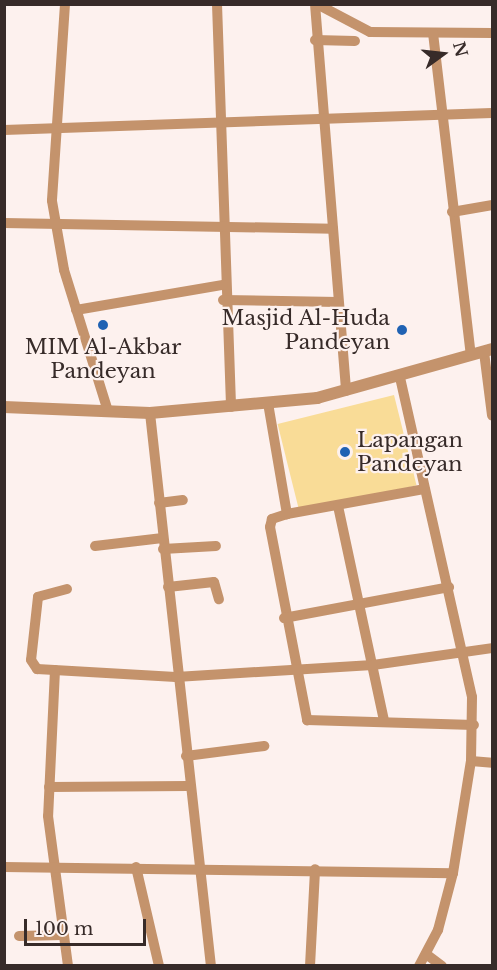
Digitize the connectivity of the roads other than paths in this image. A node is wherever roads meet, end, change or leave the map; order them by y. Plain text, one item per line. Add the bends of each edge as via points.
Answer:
1 (65, 4) edge
2 (218, 4) edge
3 (316, 4) edge
4 (433, 33) junction
5 (492, 33) edge
6 (315, 40) junction
7 (355, 41) dead end
8 (492, 113) edge
9 (440, 115) junction
10 (322, 119) junction
11 (220, 123) junction
12 (4, 130) edge
13 (55, 130) junction
14 (492, 206) edge
15 (452, 212) junction
16 (4, 223) edge
17 (54, 225) junction
18 (222, 226) junction
19 (333, 229) junction
20 (223, 285) junction
21 (223, 300) junction
22 (338, 302) junction
23 (76, 310) junction
24 (488, 351) edge
25 (471, 355) junction
26 (400, 377) junction
27 (346, 390) junction
28 (492, 400) edge
29 (268, 403) junction
30 (231, 406) junction
31 (4, 407) edge
32 (108, 411) junction
33 (150, 413) junction
34 (492, 415) edge
35 (424, 489) junction
36 (183, 500) dead end
37 (159, 503) junction
38 (338, 507) junction
39 (287, 514) junction
40 (163, 544) junction
41 (95, 546) dead end
42 (216, 546) dead end
43 (168, 587) junction
44 (448, 587) junction
45 (67, 589) dead end
46 (219, 599) dead end
47 (360, 602) junction
48 (284, 618) junction
49 (492, 648) edge
50 (463, 656) junction
51 (373, 665) junction
52 (295, 667) junction
53 (55, 670) junction
54 (176, 677) junction
55 (384, 720) junction
56 (474, 725) junction
57 (264, 746) dead end
58 (186, 756) junction
59 (471, 761) junction
60 (492, 763) edge
61 (189, 786) junction
62 (49, 787) junction
63 (52, 866) junction
64 (4, 867) edge
65 (136, 867) junction
66 (200, 867) junction
67 (315, 869) junction
68 (453, 873) junction
69 (63, 935) junction
70 (19, 936) dead end
71 (426, 954) junction
72 (68, 966) edge
73 (159, 966) edge
74 (211, 966) edge
75 (310, 966) edge
76 (418, 966) edge
77 (442, 966) edge

1 - 13 street
2 - 11 street
3 - 4 street via 361,30
3 - 6 street
4 - 5 street
4 - 9 street
6 - 7 street
6 - 10 street
8 - 9 street
9 - 10 street
9 - 15 street
10 - 11 street
10 - 19 street
11 - 13 street
11 - 18 street
12 - 13 street
13 - 17 street
14 - 15 street
15 - 25 street
16 - 17 street
17 - 18 street
17 - 23 street
18 - 19 street
18 - 20 street
19 - 22 street
20 - 21 street
20 - 23 street
21 - 22 street
21 - 30 street
22 - 27 street
23 - 32 street
24 - 25 street
24 - 28 street
25 - 26 street
26 - 27 street
26 - 35 street
27 - 29 street
28 - 34 street
29 - 30 street
29 - 39 street
30 - 33 street
31 - 32 street
32 - 33 street
33 - 37 street
35 - 38 street
35 - 44 street
36 - 37 street
37 - 40 street
38 - 39 street
38 - 47 street
39 - 48 street via 270,522
40 - 41 street
40 - 42 street
40 - 43 street
43 - 46 street via 211,582
43 - 54 street
44 - 47 street
44 - 50 street
45 - 53 street via 46,591 37,602 33,666
47 - 48 street
47 - 51 street
48 - 52 street
49 - 50 street
50 - 51 street
50 - 56 street
51 - 52 street
51 - 55 street
52 - 54 street
52 - 55 street via 307,720
53 - 54 street
53 - 62 street
54 - 58 street
55 - 56 street
56 - 59 street
57 - 58 street
58 - 61 street
59 - 60 street
59 - 68 street
61 - 62 street
61 - 66 street
62 - 63 street
63 - 64 street
63 - 65 street
63 - 69 street
65 - 66 street
65 - 73 street
66 - 67 street
66 - 74 street
67 - 68 street
67 - 75 street
68 - 71 street
69 - 70 street
69 - 72 street
71 - 76 street
71 - 77 street

